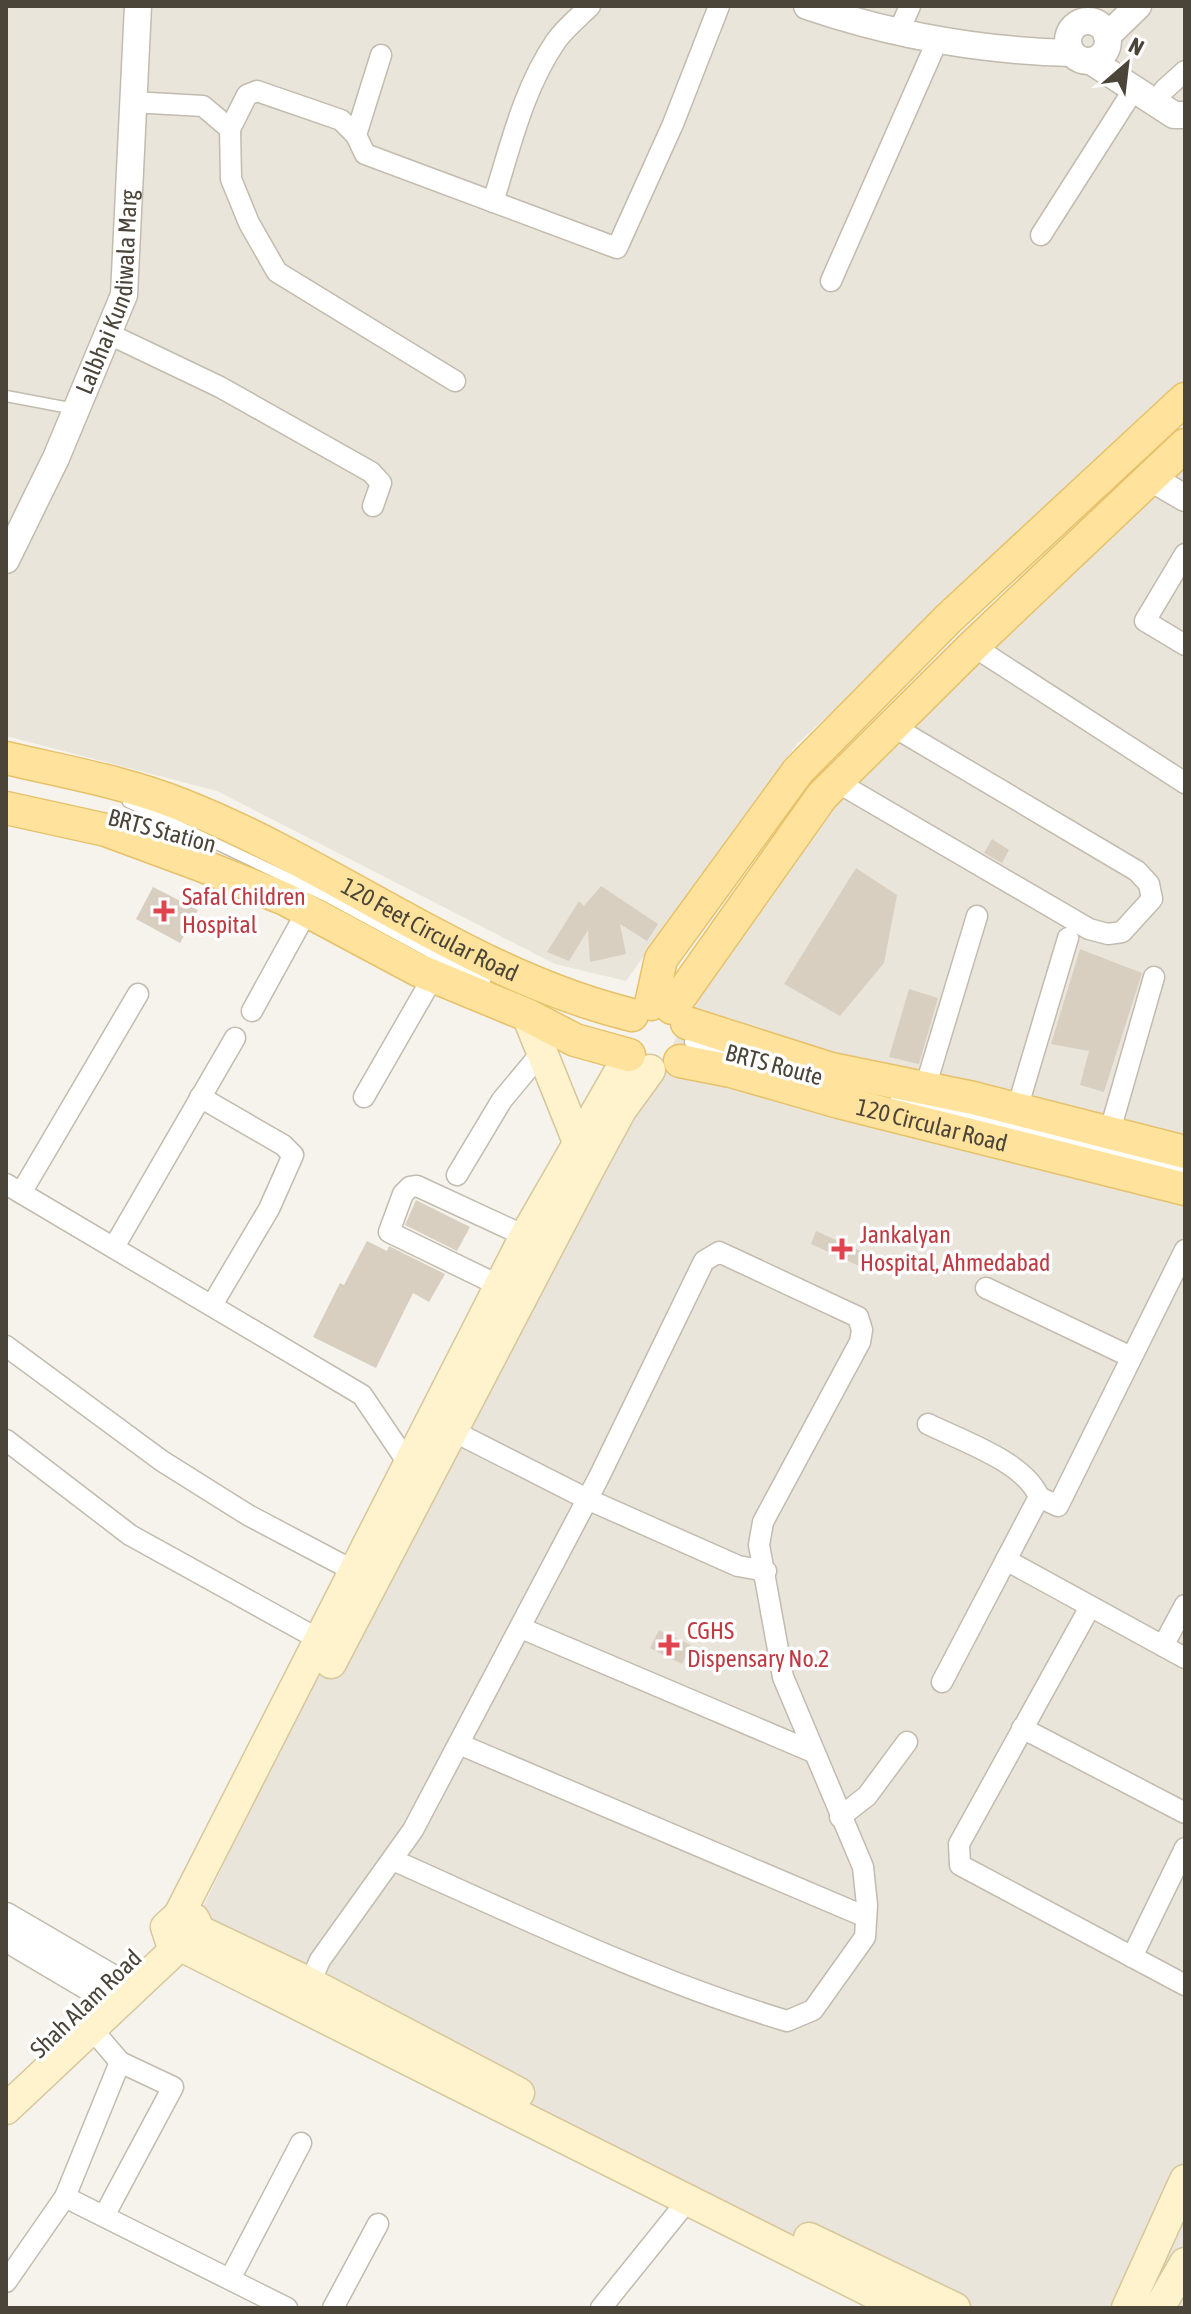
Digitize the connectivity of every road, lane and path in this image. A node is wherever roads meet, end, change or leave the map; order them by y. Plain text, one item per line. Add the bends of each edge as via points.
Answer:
1 (138, 6) edge
2 (590, 6) edge
3 (719, 6) edge
4 (807, 6) edge
5 (910, 6) edge
6 (1114, 6) edge
7 (1138, 6) edge
8 (899, 31) junction
9 (938, 39) junction
10 (1090, 43) junction
11 (381, 55) dead end
12 (1185, 71) edge
13 (1134, 89) junction
14 (1164, 90) junction
15 (132, 102) junction
16 (1185, 112) edge
17 (230, 129) junction
18 (356, 135) junction
19 (493, 202) junction
20 (1041, 235) dead end
21 (831, 281) dead end
22 (109, 334) junction
23 (455, 381) dead end
24 (6, 396) edge
25 (1185, 399) edge
26 (77, 410) junction
27 (1185, 445) edge
28 (1149, 477) junction
29 (1185, 498) edge
30 (373, 506) dead end
31 (1185, 554) edge
32 (6, 560) edge
33 (1185, 645) edge
34 (973, 646) junction
35 (894, 727) junction
36 (6, 758) edge
37 (837, 782) junction
38 (1185, 783) edge
39 (119, 798) dead end
40 (6, 808) edge
41 (99, 814) dead end
42 (228, 848) junction
43 (307, 911) junction
44 (977, 916) dead end
45 (1068, 938) dead end
46 (433, 977) junction
47 (1154, 977) dead end
48 (138, 994) dead end
49 (520, 1006) junction
50 (252, 1011) dead end
51 (661, 1035) junction
52 (235, 1038) dead end
53 (542, 1052) junction
54 (747, 1058) dead end
55 (791, 1070) dead end
56 (849, 1086) dead end
57 (925, 1088) junction
58 (877, 1093) dead end
59 (200, 1097) junction
60 (364, 1097) dead end
61 (1017, 1109) junction
62 (1109, 1134) junction
63 (578, 1142) junction
64 (1185, 1152) edge
65 (1185, 1169) edge
66 (457, 1175) dead end
67 (13, 1189) edge
68 (1185, 1189) edge
69 (525, 1236) junction
70 (114, 1247) junction
71 (1185, 1250) edge
72 (500, 1286) junction
73 (986, 1288) dead end
74 (212, 1305) junction
75 (6, 1346) edge
76 (1131, 1357) junction
77 (928, 1424) dead end
78 (453, 1431) junction
79 (6, 1440) edge
80 (410, 1466) junction
81 (1039, 1497) junction
82 (587, 1499) junction
83 (1006, 1560) junction
84 (354, 1571) junction
85 (766, 1571) junction
86 (1185, 1605) edge
87 (1090, 1607) junction
88 (521, 1628) junction
89 (320, 1640) junction
90 (1163, 1646) junction
91 (1185, 1658) edge
92 (942, 1682) dead end
93 (1022, 1728) junction
94 (907, 1742) dead end
95 (459, 1744) junction
96 (813, 1752) junction
97 (1185, 1813) edge
98 (840, 1817) junction
99 (1185, 1848) edge
100 (393, 1860) junction
101 (6, 1916) edge
102 (866, 1917) junction
103 (184, 1932) junction
104 (6, 1938) edge
105 (1132, 1957) junction
106 (310, 1983) junction
107 (1185, 1985) edge
108 (115, 1991) junction
109 (91, 2028) junction
110 (120, 2062) junction
111 (6, 2080) edge
112 (6, 2109) edge
113 (301, 2143) dead end
114 (648, 2170) junction
115 (1185, 2180) edge
116 (65, 2197) junction
117 (688, 2200) junction
118 (1185, 2206) edge
119 (104, 2216) junction
120 (378, 2224) dead end
121 (1174, 2257) edge
122 (231, 2277) junction
123 (6, 2282) edge
124 (861, 2299) edge
125 (287, 2308) edge
126 (333, 2308) edge
127 (601, 2308) edge
128 (903, 2308) edge
129 (955, 2308) edge
130 (1127, 2308) edge
131 (1138, 2308) edge
132 (1159, 2308) edge

1 - 15 street, Lalbhai Kundiwala Marg
2 - 19 street via 557,40 534,81
3 - 19 street via 617,248
4 - 8 street
5 - 8 street
6 - 10 street
7 - 10 street
8 - 9 street
9 - 10 street via 1008,52
9 - 21 street
10 - 13 street
10 - 14 street
11 - 18 street
12 - 14 street
13 - 16 street via 1174,115
13 - 20 street
14 - 16 street via 1181,102
15 - 17 street via 203,106
15 - 22 street, Lalbhai Kundiwala Marg via 124,295
17 - 18 street via 247,95 257,91 341,120
17 - 23 street via 231,179 277,272
18 - 19 street via 365,154
22 - 26 street, Lalbhai Kundiwala Marg
22 - 30 street via 220,387 371,472 381,483
24 - 26 lane
25 - 51 main road via 949,618 798,771 661,959
26 - 32 street, Lalbhai Kundiwala Marg
27 - 28 main road
28 - 29 street
28 - 34 main road
31 - 33 street via 1145,621
34 - 35 main road
34 - 38 street
35 - 37 main road
35 - 37 street via 1137,871 1149,884 1152,899 1122,932 1089,929
36 - 51 main road, 120 Feet Circular Road via 127,786 184,806 504,972
37 - 51 main road via 717,940
39 - 42 lane, BRTS Station
40 - 43 main road, 120 Feet Circular Road via 106,830
41 - 42 lane, BRTS Station
42 - 49 lane via 330,898
43 - 46 main road, 120 Feet Circular Road
43 - 50 street
44 - 57 street
45 - 61 street
46 - 49 main road, 120 Feet Circular Road
46 - 60 street
47 - 62 street
48 - 67 street
49 - 51 main road, 120 Feet Circular Road via 575,1040
49 - 53 main road
51 - 54 lane, BRTS Route
51 - 57 main road, 120 Circular Road
51 - 63 main road
51 - 68 main road, 120 Circular Road via 731,1071
51 - 78 main road
52 - 59 street
53 - 63 main road
53 - 66 street via 502,1100
55 - 56 lane, BRTS Route
57 - 61 main road, 120 Circular Road
58 - 65 lane
59 - 70 street
59 - 74 street via 293,1155 276,1195
61 - 62 main road, 120 Circular Road
62 - 64 main road, 120 Circular Road
63 - 69 main road
67 - 70 street
69 - 72 main road
69 - 72 street via 417,1186 403,1194 389,1232
70 - 74 street
71 - 76 street
72 - 80 main road
73 - 76 street
74 - 80 street via 362,1395
75 - 84 street via 162,1461 248,1515
76 - 81 street via 1058,1506
77 - 81 street via 1015,1468 1033,1481
78 - 82 street
78 - 103 main road
79 - 89 street via 130,1535
80 - 84 main road
81 - 83 street
82 - 85 street via 738,1566
82 - 85 street via 698,1271 710,1254 719,1252 858,1317 862,1330 763,1522 759,1545
82 - 88 street
83 - 87 street
83 - 92 street
84 - 89 main road
85 - 96 street via 783,1677
86 - 90 street
87 - 90 street
87 - 93 street
88 - 95 street
88 - 96 street
89 - 103 main road
90 - 91 street
93 - 97 street
93 - 105 street via 959,1844 960,1865
94 - 98 street via 867,1796
95 - 100 street
95 - 102 street
96 - 98 street
98 - 102 street via 863,1867
99 - 105 street
100 - 102 street via 592,1950 787,2021 813,2010 865,1937
100 - 106 street via 320,1960
101 - 108 street
103 - 106 main road
103 - 108 main road
103 - 114 main road
104 - 108 street
105 - 107 street
106 - 114 main road
108 - 109 main road
108 - 111 main road, Shah Alam Road
109 - 110 street
109 - 112 main road
110 - 116 street
110 - 119 street via 173,2087
113 - 122 street
114 - 117 main road
114 - 129 main road
115 - 130 main road
116 - 119 street
116 - 123 street
117 - 124 main road
117 - 127 street
118 - 121 lane
119 - 122 street
120 - 126 street
121 - 131 lane
121 - 132 main road
122 - 125 street
124 - 128 main road

